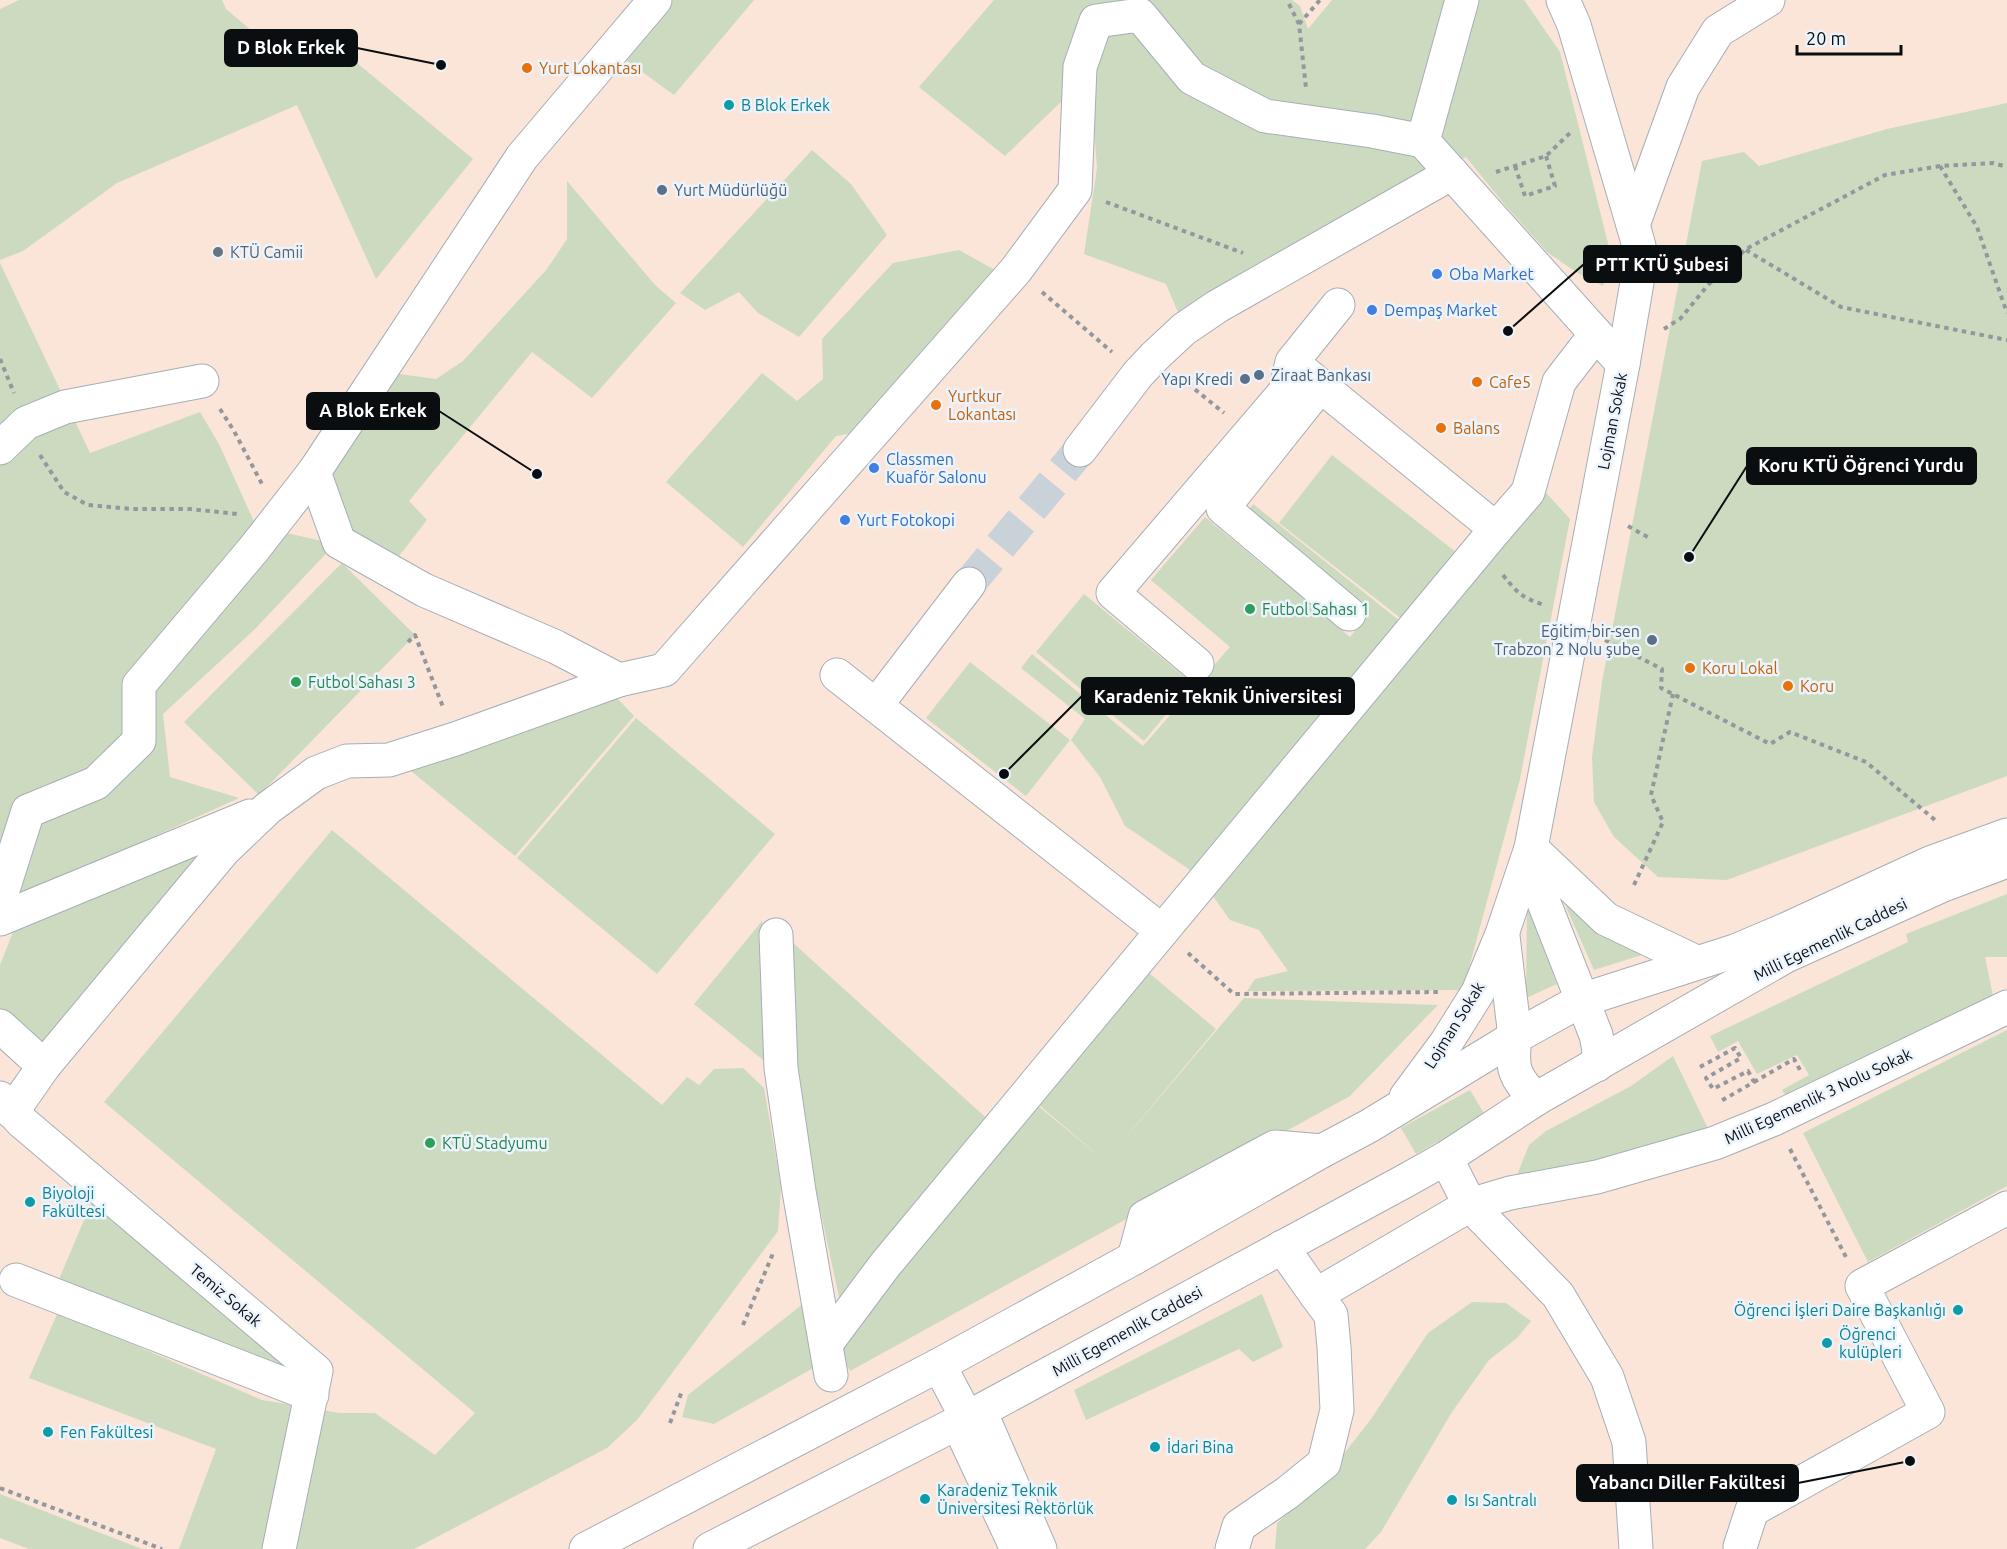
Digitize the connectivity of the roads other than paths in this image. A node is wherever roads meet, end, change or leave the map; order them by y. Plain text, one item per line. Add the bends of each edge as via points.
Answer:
1 (655, 0) edge
2 (1462, 0) edge
3 (1563, 0) edge
4 (1768, 0) edge
5 (1423, 141) junction
6 (1457, 178) junction
7 (1633, 225) junction
8 (1338, 305) dead end
9 (1596, 334) junction
10 (1623, 364) junction
11 (202, 381) road end
12 (0, 448) edge
13 (1080, 450) tunnel mouth
14 (314, 472) junction
15 (1496, 529) junction
16 (969, 584) tunnel mouth
17 (1349, 614) dead end
18 (1197, 664) dead end
19 (837, 675) dead end
20 (619, 680) junction
21 (877, 704) junction
22 (268, 808) junction
23 (2007, 835) edge
24 (1531, 848) junction
25 (2007, 861) edge
26 (0, 899) edge
27 (0, 919) edge
28 (1162, 931) junction
29 (1502, 934) junction
30 (776, 935) dead end
31 (1696, 962) junction
32 (1582, 1000) junction
33 (2007, 1007) edge
34 (0, 1026) edge
35 (1515, 1037) junction
36 (1597, 1065) junction
37 (44, 1066) junction
38 (1536, 1099) junction
39 (6, 1105) edge
40 (1396, 1110) junction
41 (1446, 1158) junction
42 (1470, 1205) junction
43 (2007, 1208) edge
44 (1282, 1246) junction
45 (16, 1280) dead end
46 (1316, 1295) junction
47 (939, 1365) junction
48 (312, 1395) junction
49 (967, 1418) junction
50 (1740, 1548) edge
51 (279, 1549) edge
52 (586, 1549) edge
53 (710, 1549) edge
54 (1017, 1549) edge
55 (1040, 1549) edge
56 (1232, 1549) edge
57 (1636, 1549) edge

1 - 14 street via 522,157
2 - 5 street
3 - 7 street, Lojman Sokak via 1574,25
4 - 7 street via 1718,31 1683,87
5 - 6 street
5 - 20 street via 1265,116 1192,78 1140,15 1096,21 1080,67 1075,190 1016,270 664,670
6 - 9 street
6 - 13 street via 1284,268 1184,329 1147,365
7 - 10 street, Lojman Sokak via 1640,265
8 - 18 street via 1292,362 1285,392 1113,593
9 - 10 street
9 - 15 street via 1559,382 1528,492
10 - 24 street, Lojman Sokak
11 - 12 street via 65,407 26,423
14 - 20 street via 339,542 424,590 556,647
14 - 26 street via 139,685 139,741 96,783 28,811
15 - 17 street via 1312,380 1223,508
15 - 28 street
16 - 21 street
19 - 21 street
20 - 22 street via 389,760 347,761 316,773
21 - 28 street
22 - 27 street
22 - 37 street via 224,850
23 - 31 street, Milli Egemenlik Caddesi via 1930,863 1745,946
24 - 29 street, Lojman Sokak
24 - 31 street via 1606,919
24 - 32 street, Lojman Sokak via 1537,885
25 - 36 street, Milli Egemenlik Caddesi via 1943,885 1786,956
28 - 30 street via 885,1265 829,1359 782,1068
29 - 35 street, Lojman Sokak
29 - 40 street, Lojman Sokak via 1478,992
31 - 32 street, Milli Egemenlik Caddesi
32 - 35 street, Milli Egemenlik Caddesi
32 - 36 street via 1596,1035
33 - 42 street, Milli Egemenlik 3 Nolu Sokak via 1774,1119 1715,1143 1597,1177 1510,1193
34 - 37 street
35 - 38 street via 1515,1071
35 - 40 street, Milli Egemenlik Caddesi
36 - 38 street, Milli Egemenlik Caddesi
37 - 39 street
38 - 41 street, Milli Egemenlik Caddesi
39 - 48 street, Temiz Sokak via 316,1371
40 - 47 street, Milli Egemenlik Caddesi
41 - 42 street
41 - 44 street, Milli Egemenlik Caddesi
42 - 46 street, Milli Egemenlik 3 Nolu Sokak
42 - 57 street via 1558,1295 1607,1377 1629,1442
43 - 50 street via 1862,1286 1928,1412 1752,1510
44 - 46 street
44 - 49 street, Milli Egemenlik Caddesi
45 - 48 street
46 - 56 street via 1331,1315 1337,1410 1324,1463 1239,1526
47 - 49 street
47 - 52 street, Milli Egemenlik Caddesi
48 - 51 street, Temiz Sokak
49 - 53 street, Milli Egemenlik Caddesi
49 - 54 street via 965,1438
49 - 55 street via 987,1427

